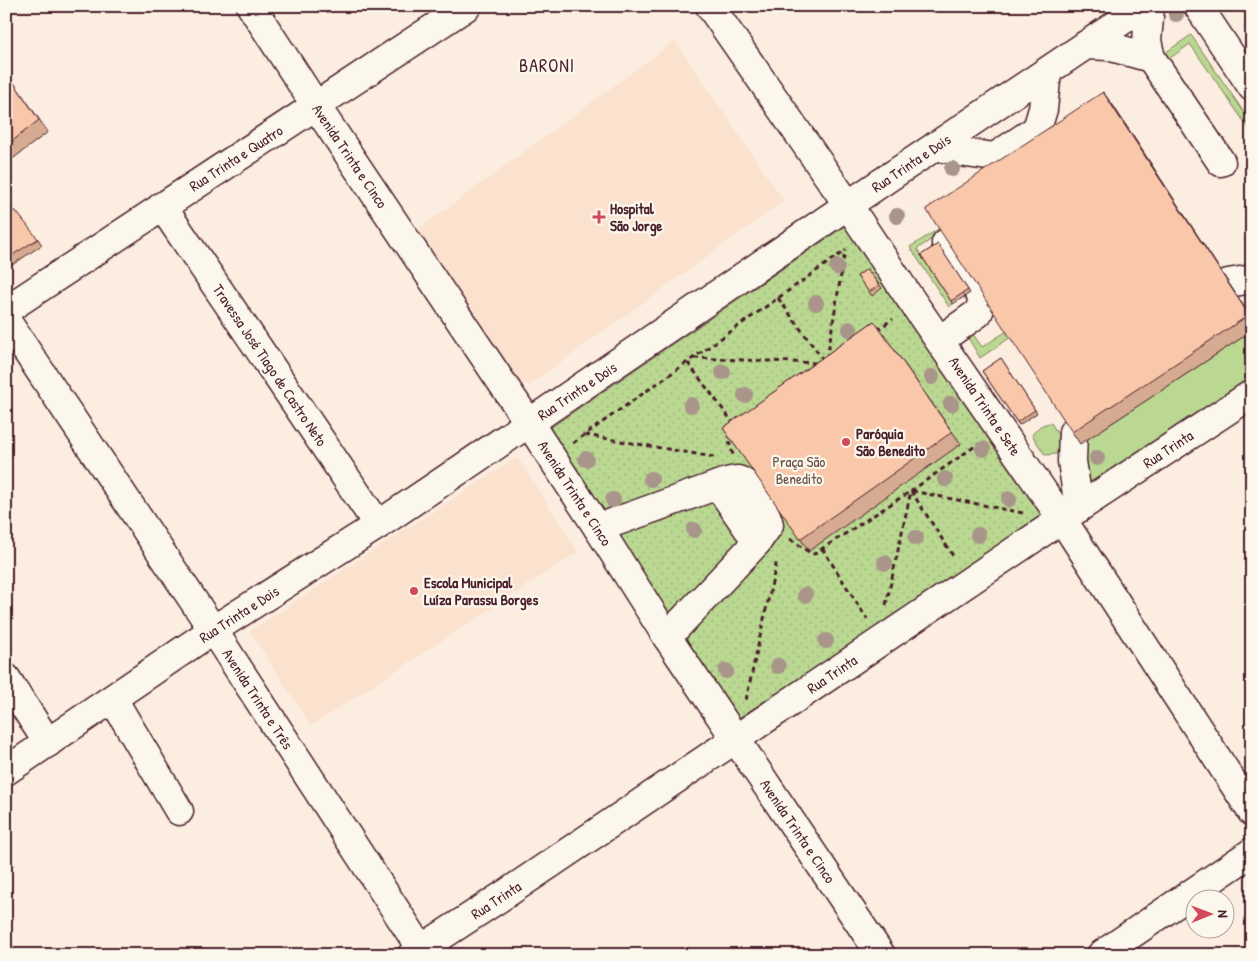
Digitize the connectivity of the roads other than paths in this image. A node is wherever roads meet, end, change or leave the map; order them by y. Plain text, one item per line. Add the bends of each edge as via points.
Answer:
1 (251, 6) edge
2 (467, 6) edge
3 (710, 6) edge
4 (1144, 6) edge
5 (1150, 6) edge
6 (1198, 6) edge
7 (1086, 45) junction
8 (1151, 58) junction
9 (1046, 72) junction
10 (1252, 87) edge
11 (316, 106) junction
12 (936, 146) junction
13 (1221, 162) dead end
14 (848, 205) junction
15 (162, 206) junction
16 (946, 243) edge
17 (6, 310) edge
18 (6, 320) edge
19 (940, 340) junction
20 (1252, 394) edge
21 (529, 423) junction
22 (1073, 432) edge
23 (1070, 514) junction
24 (378, 524) junction
25 (598, 528) junction
26 (213, 630) junction
27 (667, 638) junction
28 (6, 678) edge
29 (113, 699) junction
30 (736, 739) junction
31 (48, 743) junction
32 (6, 771) edge
33 (180, 811) dead end
34 (1252, 812) edge
35 (1252, 852) edge
36 (419, 953) edge
37 (881, 955) edge
38 (1101, 955) edge

1 - 11 street, Avenida Trinta e Cinco
2 - 11 street, Rua Trinta e Quatro
3 - 14 street, Avenida Trinta e Sete
4 - 7 street, Rua Trinta e Dois
5 - 8 street via 1147,41
6 - 10 street
7 - 8 street via 1108,46
7 - 9 street, Rua Trinta e Dois
8 - 13 street
9 - 12 street, Rua Trinta e Dois
9 - 12 street via 1043,109 1037,129 995,157
11 - 15 street, Rua Trinta e Quatro
11 - 21 street, Avenida Trinta e Cinco
12 - 14 street, Rua Trinta e Dois
14 - 19 street, Avenida Trinta e Sete
14 - 21 street, Rua Trinta e Dois
15 - 17 street, Rua Trinta e Quatro
15 - 24 street, Travessa José Tiago de Castro Neto
16 - 19 street via 981,295 982,304 978,313
18 - 26 street, Avenida Trinta e Três
19 - 23 street, Avenida Trinta e Sete
20 - 23 street, Rua Trinta
21 - 24 street, Rua Trinta e Dois
21 - 25 street, Avenida Trinta e Cinco
22 - 23 street
23 - 30 street, Rua Trinta
23 - 34 street, Avenida Trinta e Sete
24 - 26 street, Rua Trinta e Dois
25 - 27 street, Avenida Trinta e Cinco
25 - 27 street via 731,475 770,534
26 - 29 street, Rua Trinta e Dois
26 - 36 street, Avenida Trinta e Três
27 - 30 street, Avenida Trinta e Cinco
28 - 31 street
29 - 31 street, Rua Trinta e Dois
29 - 33 street
30 - 36 street, Rua Trinta
30 - 37 street, Avenida Trinta e Cinco
31 - 32 street, Rua Trinta e Dois
35 - 38 street

